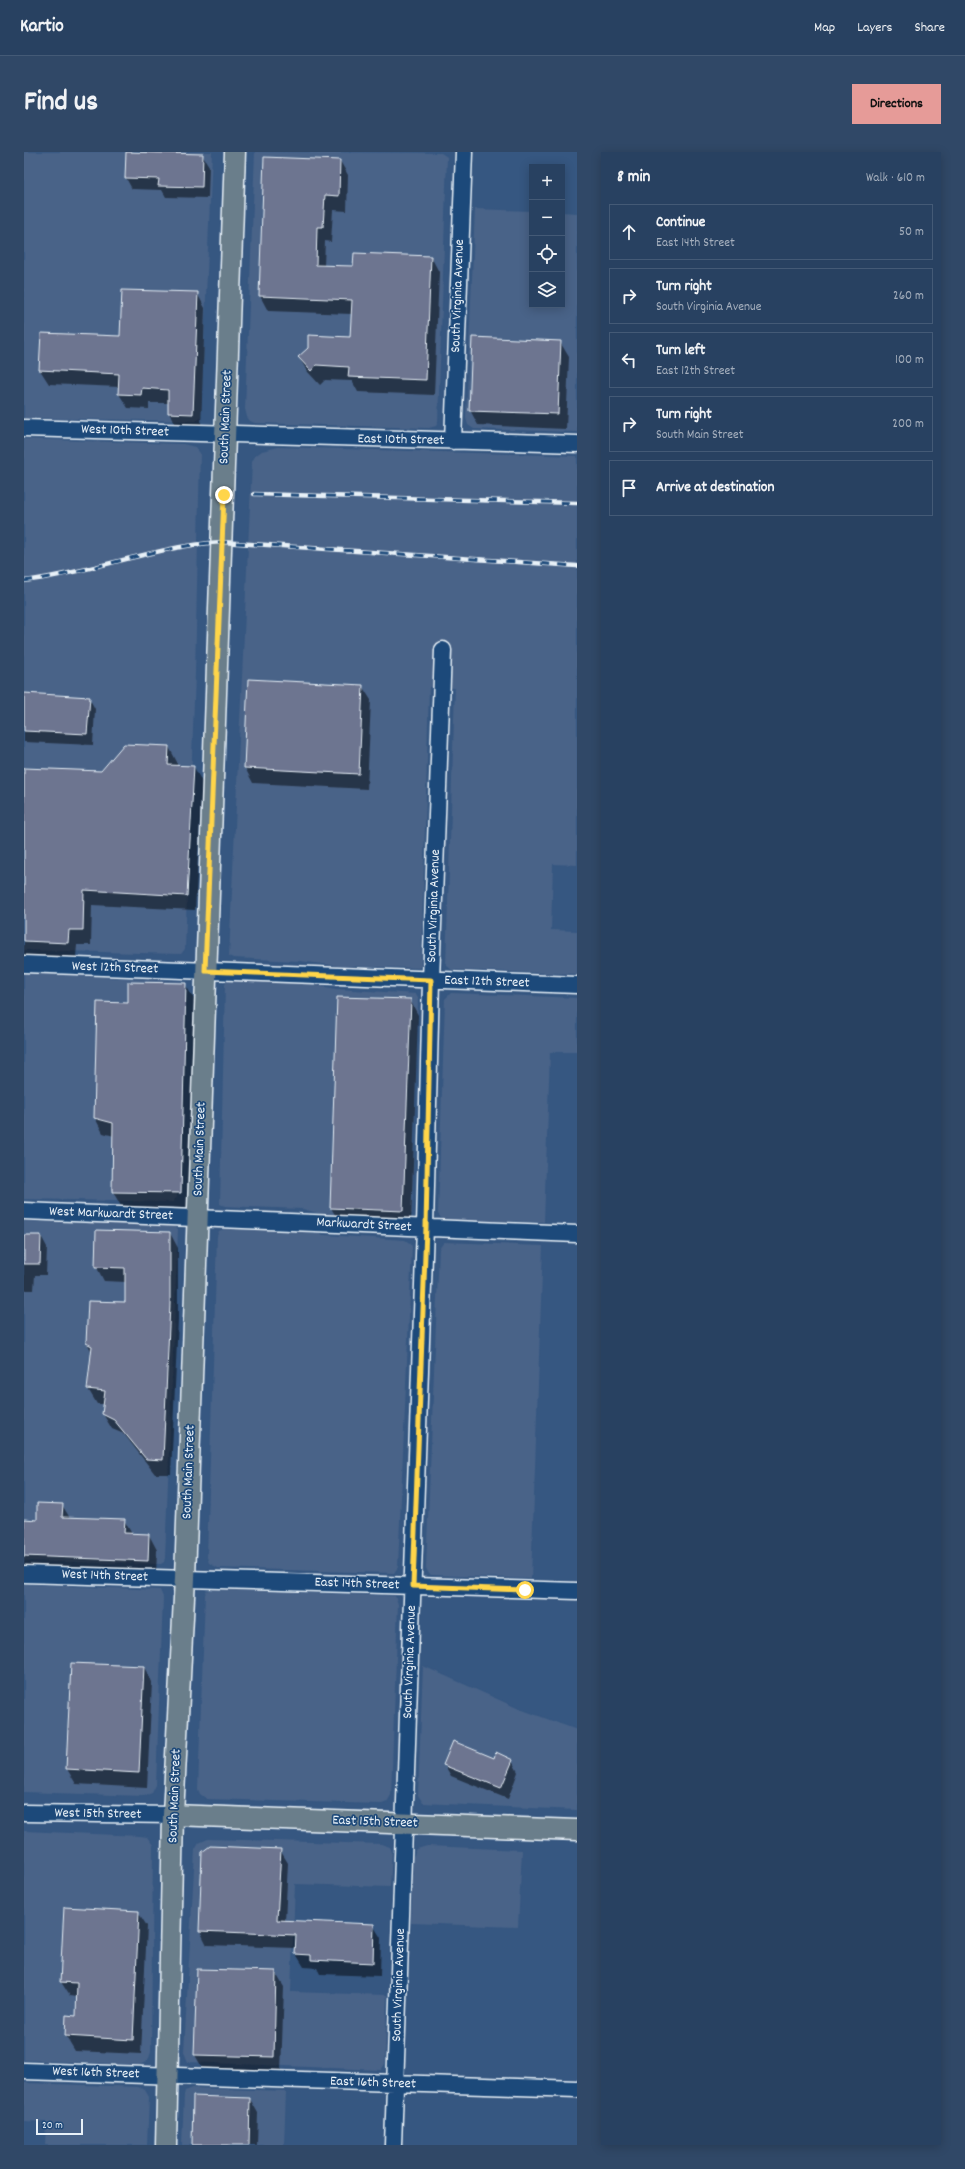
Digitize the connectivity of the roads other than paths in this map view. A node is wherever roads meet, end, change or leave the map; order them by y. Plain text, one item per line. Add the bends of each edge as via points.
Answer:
1 (235, 152) edge
2 (464, 152) edge
3 (24, 428) edge
4 (226, 434) junction
5 (453, 441) junction
6 (577, 444) edge
7 (443, 650) dead end
8 (24, 964) edge
9 (205, 971) junction
10 (431, 980) junction
11 (577, 985) edge
12 (24, 1210) edge
13 (198, 1217) junction
14 (426, 1227) junction
15 (577, 1234) edge
16 (24, 1574) edge
17 (186, 1578) junction
18 (413, 1586) junction
19 (577, 1591) edge
20 (24, 1814) edge
21 (173, 1815) junction
22 (404, 1823) junction
23 (577, 1830) edge
24 (24, 2071) edge
25 (168, 2076) junction
26 (395, 2083) junction
27 (577, 2089) edge
28 (166, 2145) edge
29 (393, 2145) edge

1 - 4 main road, South Main Street
2 - 5 street, South Virginia Avenue
3 - 4 street, West 10th Street
4 - 5 street, East 10th Street
4 - 9 main road, South Main Street
5 - 6 street, East 10th Street
7 - 10 street, South Virginia Avenue
8 - 9 street, West 12th Street
9 - 10 street, East 12th Street
9 - 13 main road, South Main Street
10 - 11 street, East 12th Street
10 - 14 street, South Virginia Avenue
12 - 13 street, West Markwardt Street
13 - 14 street, Markwardt Street
13 - 17 main road, South Main Street
14 - 15 street, Markwardt Street
14 - 18 street, South Virginia Avenue
16 - 17 street, West 14th Street
17 - 18 street, East 14th Street
17 - 21 main road, South Main Street
18 - 19 street, East 14th Street
18 - 22 street, South Virginia Avenue
20 - 21 street, West 15th Street
21 - 22 main road, East 15th Street
21 - 25 main road, South Main Street
22 - 23 main road, East 15th Street
22 - 26 street, South Virginia Avenue
24 - 25 street, West 16th Street
25 - 26 street, East 16th Street
25 - 28 main road, South Main Street
26 - 27 street, East 16th Street
26 - 29 street, South Virginia Avenue

